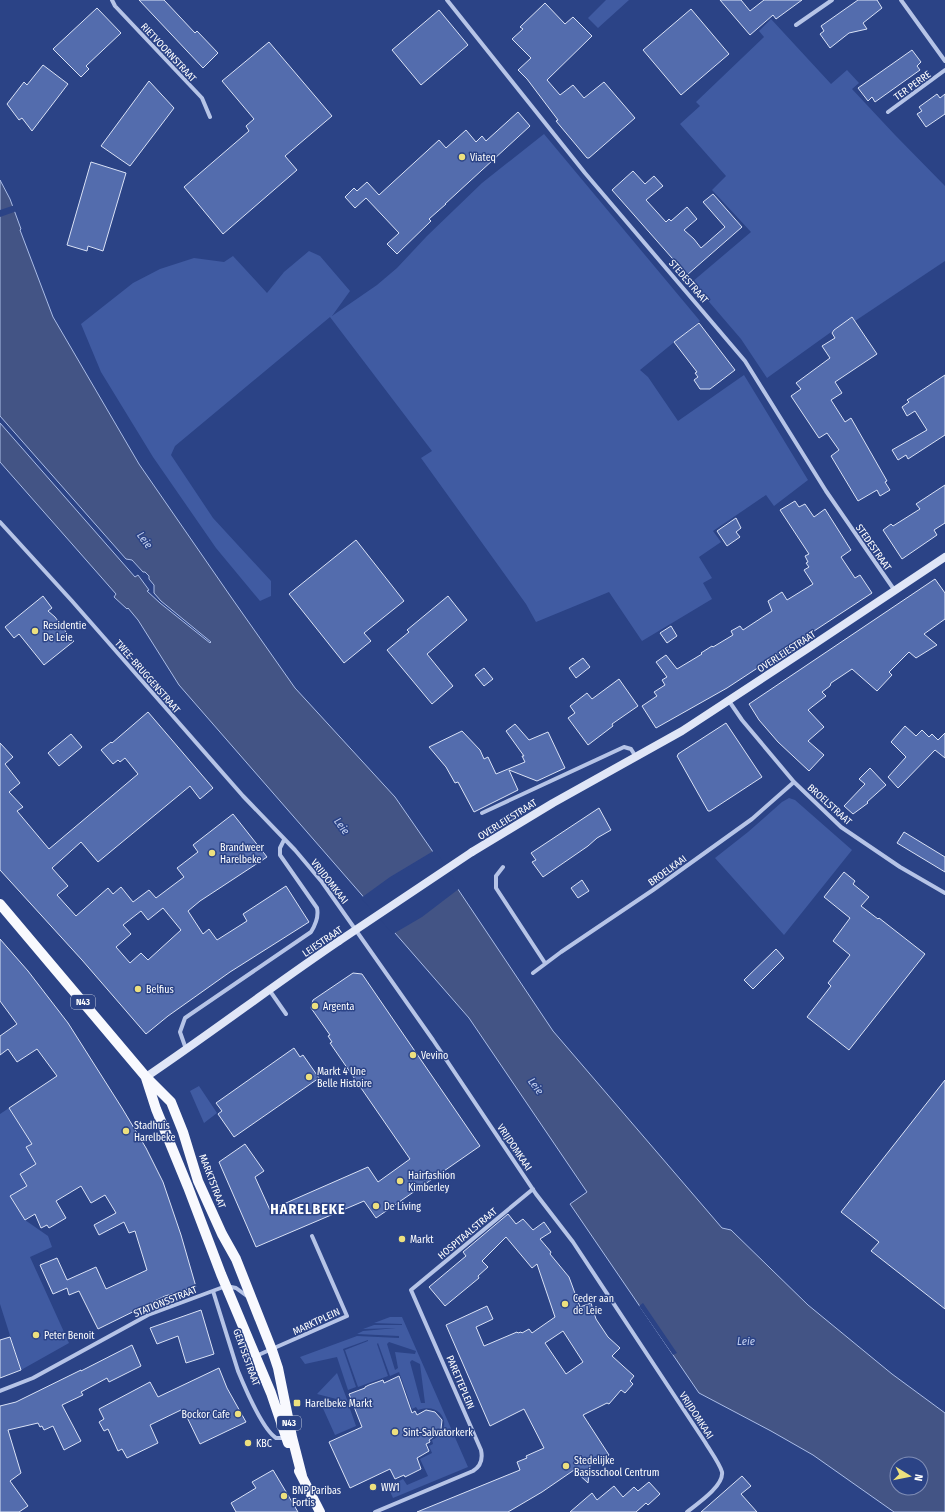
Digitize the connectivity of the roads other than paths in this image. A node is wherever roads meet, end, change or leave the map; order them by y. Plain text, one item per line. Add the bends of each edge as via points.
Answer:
1 (112, 0) edge
2 (447, 0) edge
3 (832, 0) edge
4 (901, 0) edge
5 (796, 25) dead end
6 (945, 61) edge
7 (945, 70) edge
8 (888, 112) dead end
9 (210, 117) dead end
10 (0, 522) edge
11 (945, 557) edge
12 (895, 591) junction
13 (729, 701) junction
14 (636, 757) junction
15 (794, 782) junction
16 (482, 813) dead end
17 (284, 840) junction
18 (472, 852) joint
19 (503, 867) dead end
20 (945, 893) edge
21 (0, 904) edge
22 (545, 963) junction
23 (533, 972) dead end
24 (270, 991) junction
25 (286, 1014) dead end
26 (186, 1049) junction
27 (146, 1077) junction
28 (533, 1189) junction
29 (312, 1236) dead end
30 (226, 1286) junction
31 (411, 1290) joint
32 (213, 1291) junction
33 (251, 1299) junction
34 (272, 1350) junction
35 (256, 1356) junction
36 (0, 1391) edge
37 (289, 1437) junction
38 (320, 1512) edge
39 (375, 1512) edge
40 (687, 1512) edge

1 - 9 street, RIETVOORNSTRAAT via 202,98
2 - 12 street, STEDESTRAAT via 585,173 745,360 826,491
3 - 5 street
4 - 6 street
7 - 8 street, TER PERRE
10 - 17 street, TWEE-BRUGGENSTRAAT
11 - 12 main road, OVERLEIESTRAAT
12 - 13 main road, OVERLEIESTRAAT
13 - 14 main road, OVERLEIESTRAAT
13 - 15 street, BROELSTRAAT
14 - 16 street, OVERLEIESTRAAT via 631,750 624,747
14 - 18 main road, OVERLEIESTRAAT
15 - 20 street, BROELSTRAAT via 841,827 900,867
15 - 22 street, BROELKAAI via 752,819
17 - 26 street, LEIESTRAAT via 280,855 317,908 315,926 311,932 185,1018 180,1032
17 - 28 street, VRIJDOMKAAI via 343,910
18 - 24 main road, LEIESTRAAT, bridge via 289,975
19 - 22 street via 496,876 496,888
21 - 27 main road, MARKTSTRAAT / N43
22 - 23 street, BROELKAAI
24 - 25 street
24 - 26 main road, LEIESTRAAT
26 - 27 main road, LEIESTRAAT
27 - 30 main road, MARKTSTRAAT / N43 via 156,1109
27 - 33 main road, MARKTSTRAAT / N43 via 171,1102 198,1181 236,1259
28 - 31 street, HOSPITAALSTRAAT
28 - 40 street, VRIJDOMKAAI via 573,1242 722,1471 717,1487
29 - 34 street, MARKTPLEIN via 347,1316
30 - 32 street, STATIONSSTRAAT
30 - 33 street via 236,1288
30 - 35 main road, GENTSESTRAAT / N43
31 - 39 street, PARETTEPLEIN via 481,1450 482,1459 474,1471
32 - 36 street, STATIONSSTRAAT via 148,1315 33,1378
32 - 37 street, GENTSESTRAAT via 243,1384 266,1428 276,1438
33 - 34 main road, GENTSESTRAAT / N43
34 - 35 street, MARKTPLEIN
34 - 37 main road, GENTSESTRAAT / N43 via 278,1368
35 - 37 main road, GENTSESTRAAT / N43
37 - 38 main road, GENTSESTRAAT / N43 via 302,1476

